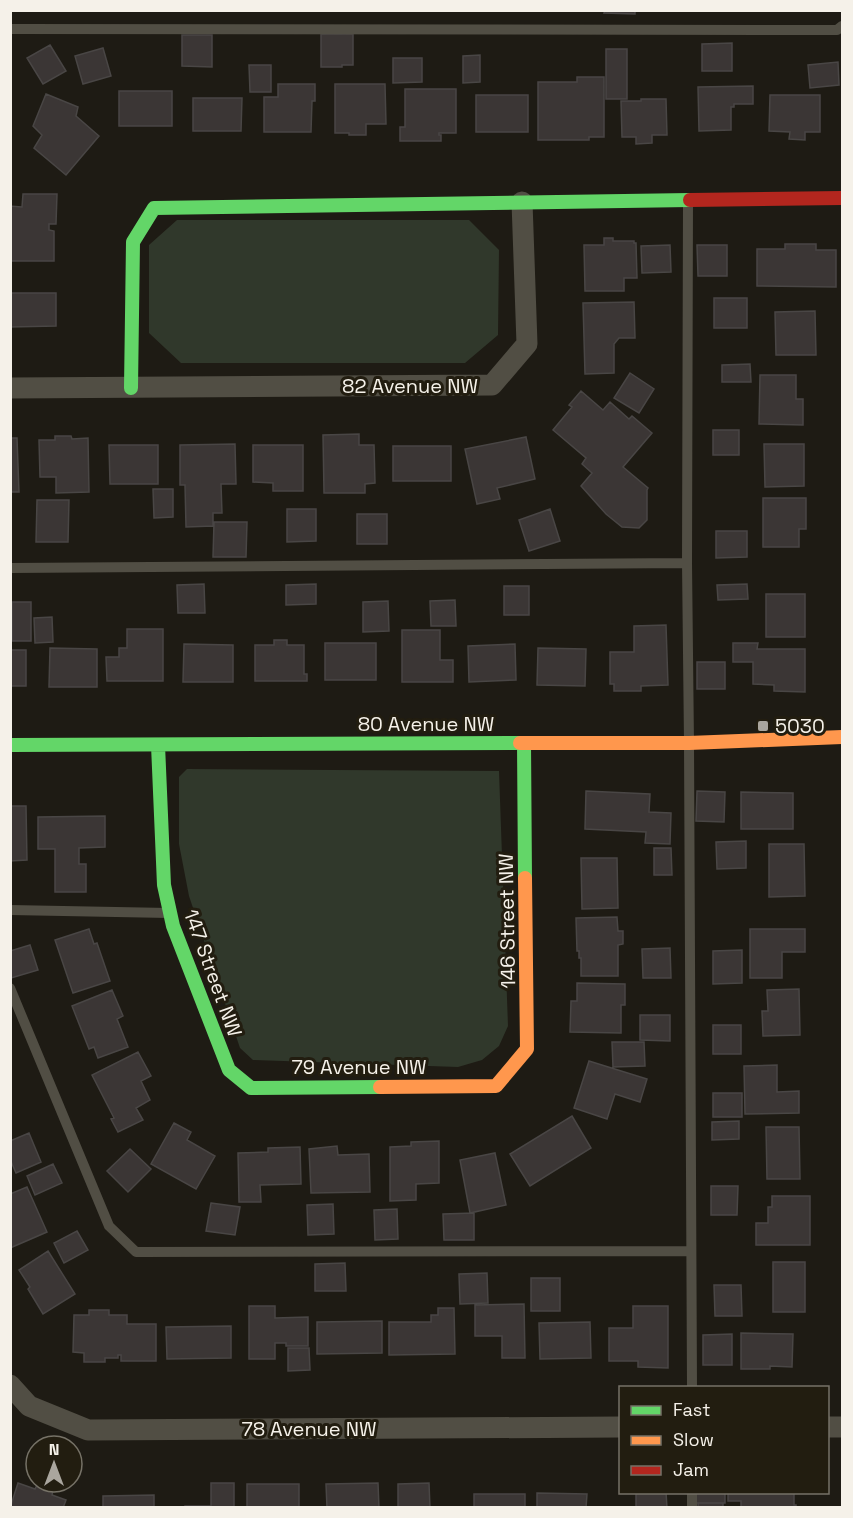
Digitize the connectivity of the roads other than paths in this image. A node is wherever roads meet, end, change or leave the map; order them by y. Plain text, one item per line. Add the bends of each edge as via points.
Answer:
1 (843, 26) edge
2 (10, 29) edge
3 (843, 198) edge
4 (688, 200) junction
5 (522, 202) junction
6 (10, 388) edge
7 (131, 388) junction
8 (687, 563) junction
9 (10, 568) edge
10 (843, 737) edge
11 (524, 743) junction
12 (689, 743) junction
13 (10, 745) edge
14 (158, 745) junction
15 (10, 910) edge
16 (170, 914) junction
17 (10, 988) edge
18 (229, 1070) joint
19 (496, 1086) joint
20 (691, 1251) junction
21 (10, 1385) edge
22 (692, 1386) edge
23 (619, 1427) edge

1 - 2 lane via 837,30
3 - 4 street
4 - 5 street
4 - 8 lane
5 - 7 street via 154,208 133,242
5 - 7 street, 82 Avenue NW via 527,344 492,385
6 - 7 street, 82 Avenue NW
8 - 9 lane
8 - 12 lane
10 - 12 street, 80 Avenue NW
11 - 12 street, 80 Avenue NW
11 - 14 street, 80 Avenue NW
11 - 19 street, 146 Street NW via 527,1049
12 - 20 lane
13 - 14 street, 80 Avenue NW
14 - 16 street, 147 Street NW via 164,885
15 - 16 lane
16 - 18 street, 147 Street NW
17 - 20 lane via 109,1226 136,1252
18 - 19 street, 79 Avenue NW via 251,1088
20 - 22 lane
21 - 23 street, 78 Avenue NW via 29,1406 88,1430

